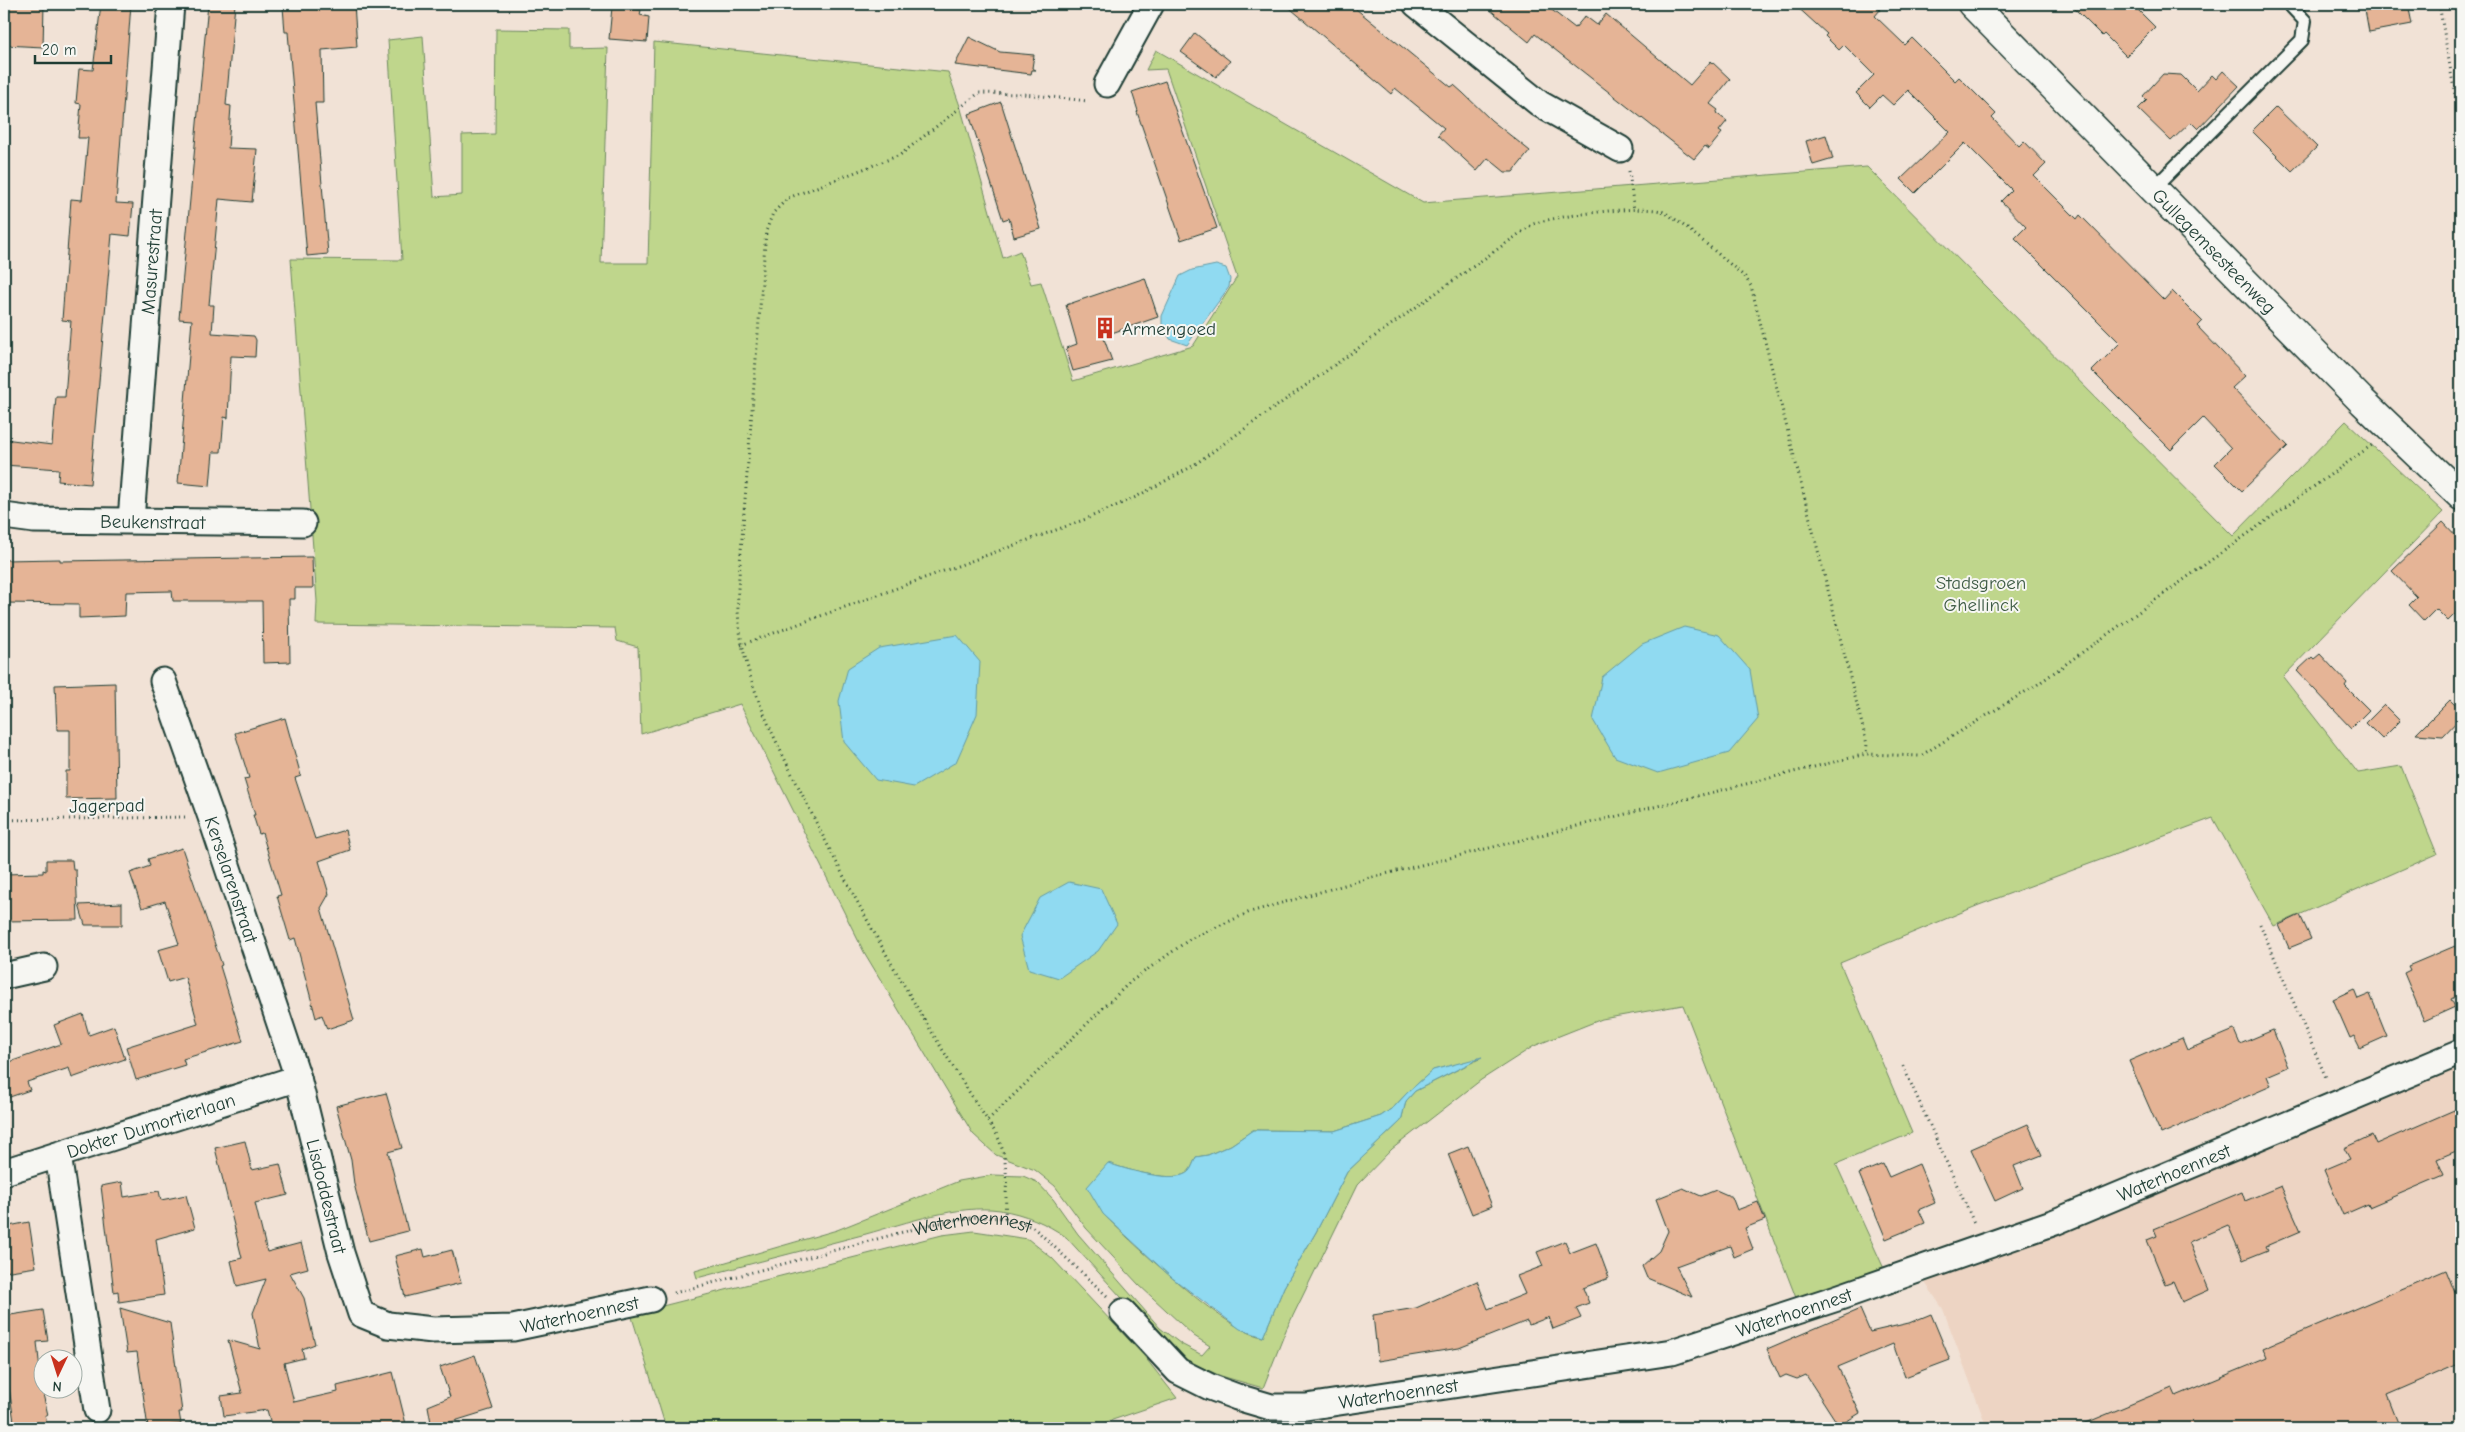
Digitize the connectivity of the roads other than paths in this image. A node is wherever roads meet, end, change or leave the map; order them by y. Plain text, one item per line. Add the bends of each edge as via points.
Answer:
1 (171, 4) edge
2 (1151, 4) edge
3 (1416, 4) edge
4 (1972, 4) edge
5 (2289, 4) edge
6 (1107, 84) road end
7 (1620, 149) road end
8 (2153, 189) junction
9 (2461, 496) edge
10 (4, 516) edge
11 (130, 520) junction
12 (303, 523) dead end
13 (164, 681) dead end
14 (44, 967) dead end
15 (4, 976) edge
16 (2461, 1052) edge
17 (298, 1078) junction
18 (58, 1154) junction
19 (4, 1172) edge
20 (651, 1299) road end
21 (1124, 1312) road end
22 (361, 1314) joint
23 (97, 1410) dead end

1 - 11 street, Masurestraat
2 - 6 street
3 - 7 street via 1540,104
4 - 8 street, Gullegemsesteenweg
5 - 8 lane via 2306,21 2302,40
8 - 9 street, Gullegemsesteenweg
10 - 11 street, Beukenstraat via 34,520
11 - 12 street, Beukenstraat
13 - 17 street, Kerselarenstraat
14 - 15 street
16 - 21 street, Waterhoennest via 2063,1219 1672,1352 1306,1407 1271,1407 1237,1398 1178,1371
17 - 18 street, Dokter Dumortierlaan
17 - 22 street, Lisdoddestraat via 341,1253
18 - 19 street, Dokter Dumortierlaan
18 - 23 street
20 - 22 street, Waterhoennest via 513,1328 433,1330 388,1325

